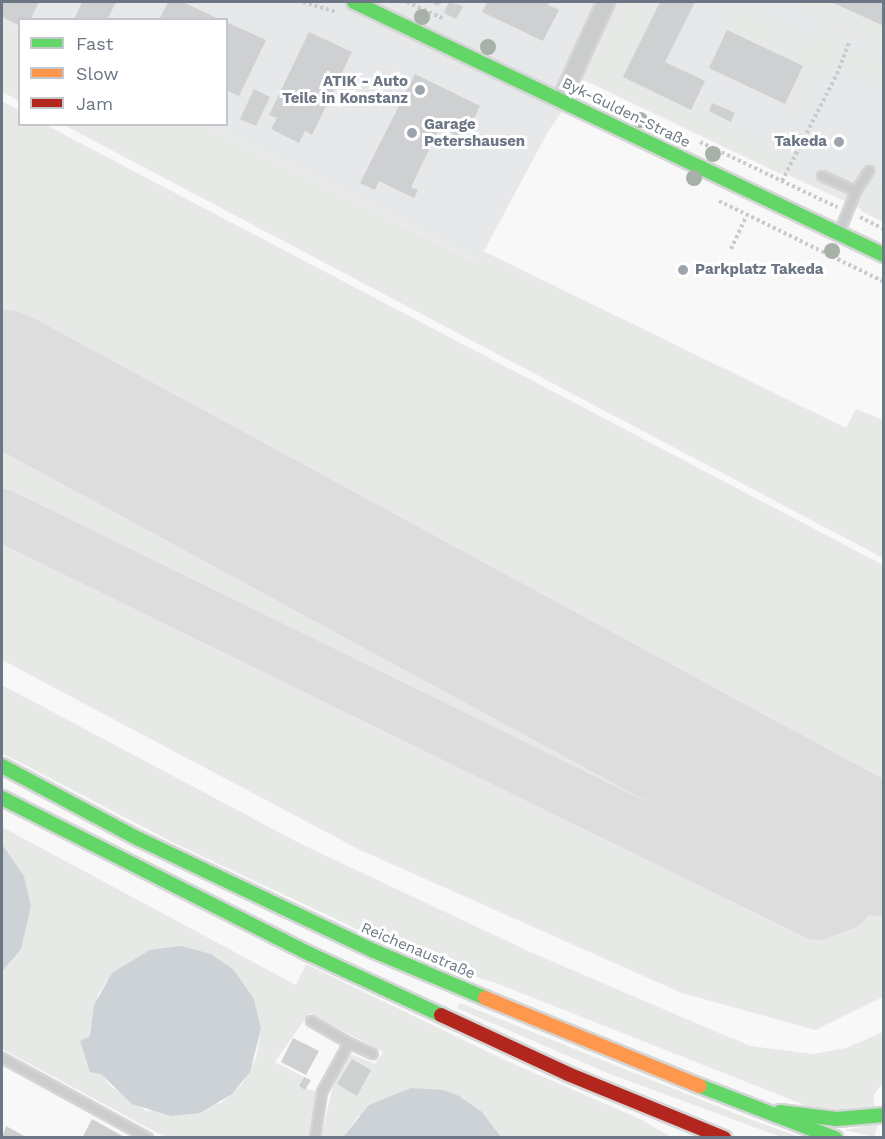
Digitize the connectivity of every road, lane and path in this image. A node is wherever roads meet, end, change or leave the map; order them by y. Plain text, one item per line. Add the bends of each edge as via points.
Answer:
1 (354, 2) edge
2 (606, 2) edge
3 (850, 40) dead end
4 (561, 100) junction
5 (869, 171) dead end
6 (822, 176) dead end
7 (782, 180) dead end
8 (856, 191) junction
9 (746, 217) dead end
10 (839, 234) junction
11 (731, 249) dead end
12 (884, 255) edge
13 (2, 766) edge
14 (2, 798) edge
15 (311, 1021) dead end
16 (349, 1042) junction
17 (373, 1054) dead end
18 (2, 1058) edge
19 (761, 1109) junction
20 (884, 1115) edge
21 (148, 1137) edge
22 (315, 1137) edge
23 (724, 1137) edge
24 (835, 1137) edge

1 - 4 main road, Byk-Gulden-Straße
2 - 4 street
3 - 7 path via 837,74
4 - 10 main road, Byk-Gulden-Straße
5 - 8 lane
6 - 8 lane
8 - 10 lane
9 - 11 path
10 - 12 main road, Byk-Gulden-Straße
13 - 19 main road, Reichenaustraße via 139,839 374,951
14 - 23 main road via 310,954 568,1074
15 - 16 lane
16 - 17 lane
16 - 22 lane via 322,1092
18 - 21 lane
19 - 20 main road via 837,1119
19 - 24 main road, Reichenaustraße

